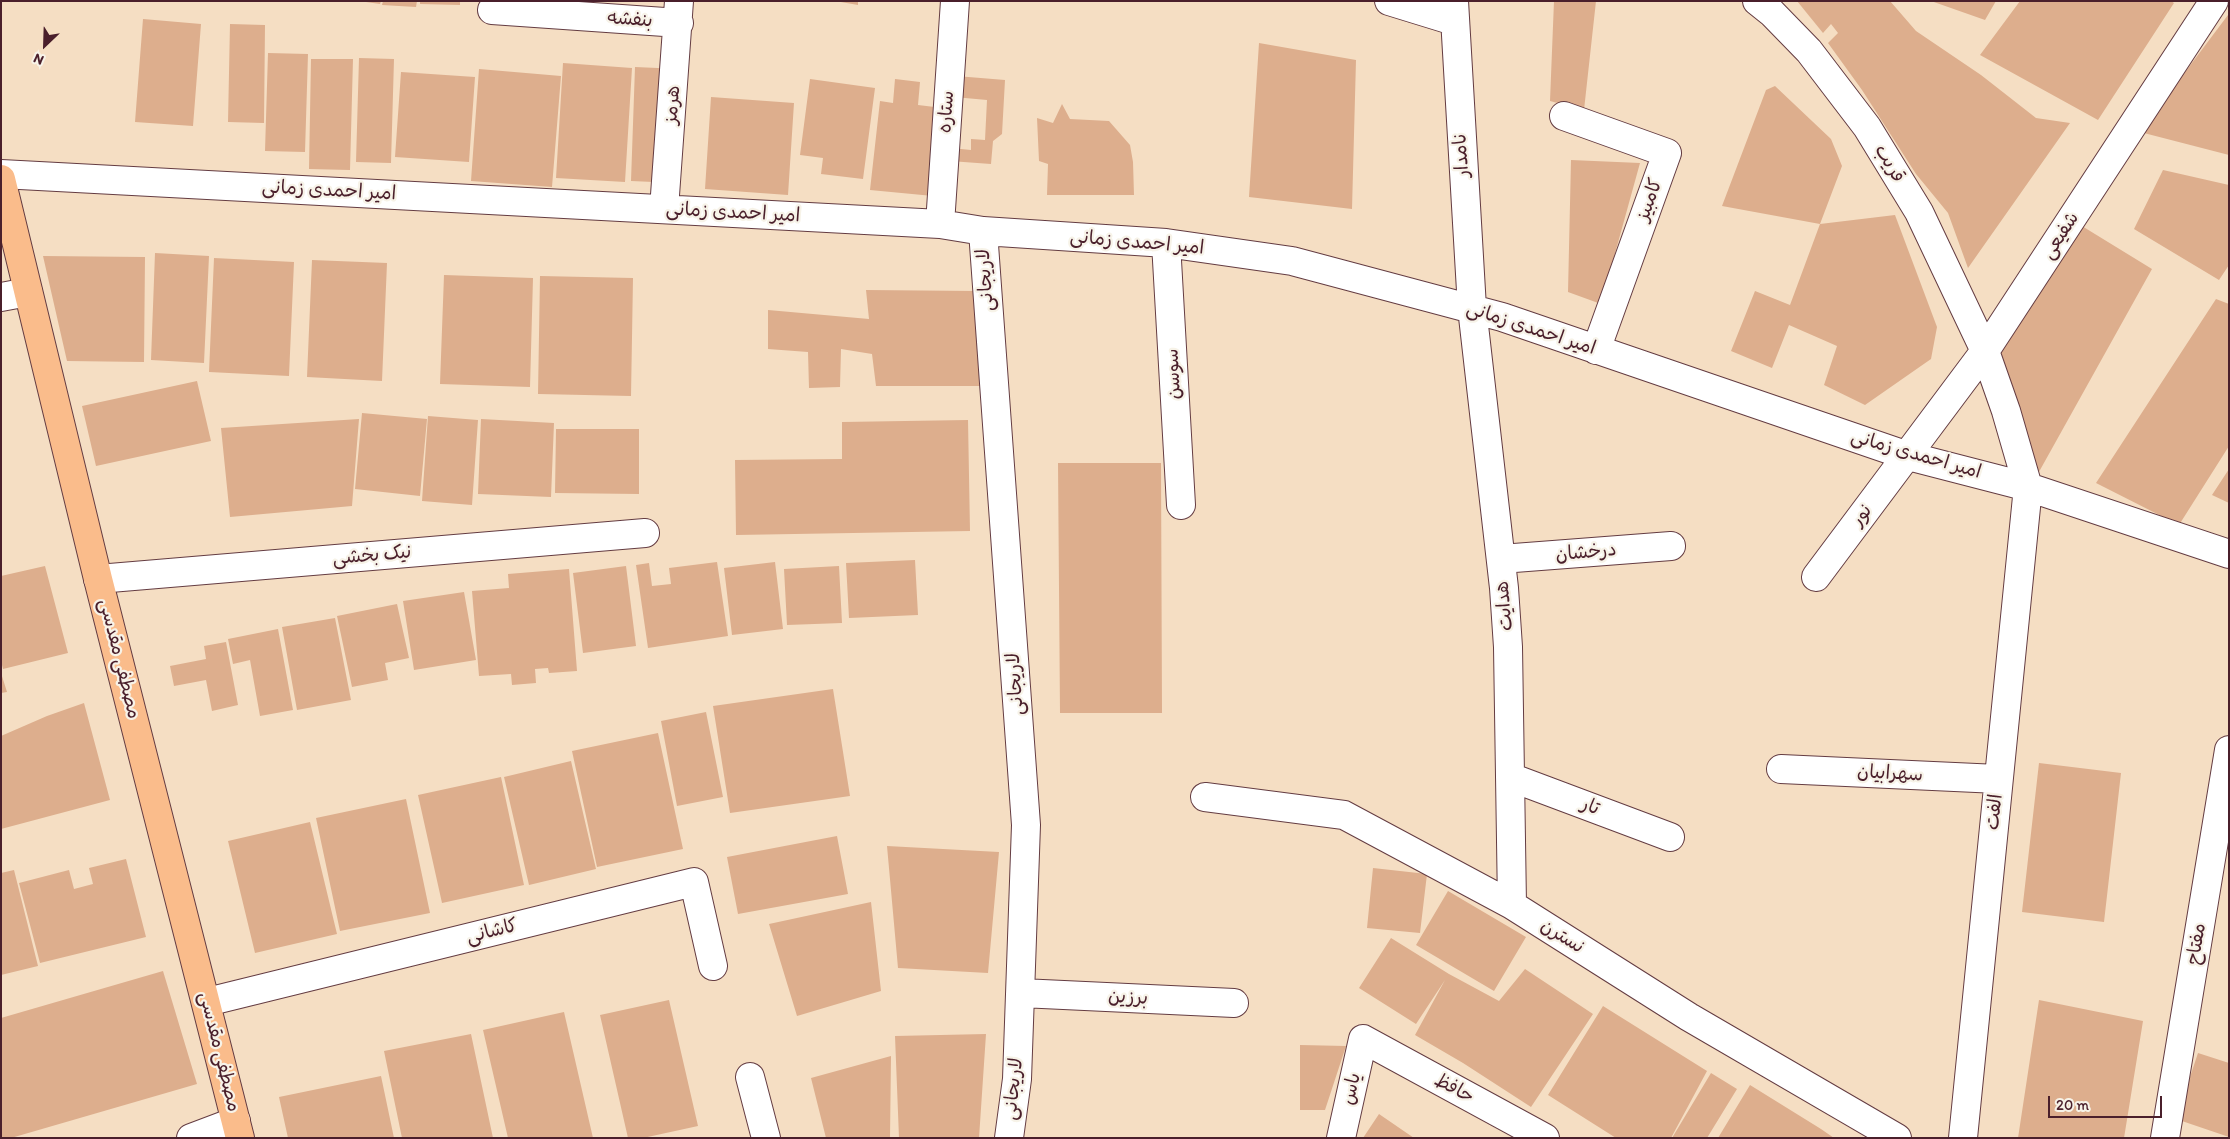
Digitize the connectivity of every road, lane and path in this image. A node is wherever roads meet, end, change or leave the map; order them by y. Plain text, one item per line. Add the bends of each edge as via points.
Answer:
1 (955, 1) edge
2 (1389, 1) edge
3 (1757, 1) edge
4 (2214, 1) edge
5 (492, 10) dead end
6 (1454, 11) edge
7 (679, 12) edge
8 (1564, 116) dead end
9 (1, 174) edge
10 (1, 180) edge
11 (664, 209) junction
12 (940, 224) junction
13 (982, 231) junction
14 (1166, 243) junction
15 (28, 292) junction
16 (1, 297) edge
17 (1472, 308) junction
18 (1596, 350) junction
19 (1985, 351) junction
20 (1908, 456) junction
21 (2028, 486) junction
22 (1181, 505) dead end
23 (645, 533) dead end
24 (1671, 546) dead end
25 (2229, 554) edge
26 (1501, 560) junction
27 (1816, 577) dead end
28 (98, 579) junction
29 (2229, 750) edge
30 (1781, 769) dead end
31 (1510, 777) junction
32 (1998, 779) junction
33 (1205, 797) dead end
34 (1670, 837) dead end
35 (1512, 905) junction
36 (713, 966) dead end
37 (1021, 993) junction
38 (207, 1002) junction
39 (1234, 1004) dead end
40 (1363, 1039) joint
41 (750, 1077) dead end
42 (238, 1130) edge
43 (191, 1138) edge
44 (766, 1138) edge
45 (1009, 1138) edge
46 (1341, 1138) edge
47 (1545, 1138) edge
48 (1897, 1138) edge
49 (1963, 1138) edge
50 (2165, 1138) edge

1 - 12 street, ستاره
2 - 6 street
3 - 19 street, قریب via 1809,51 1867,127 1918,212
4 - 19 street, شفیعی
5 - 7 street, بنفشه
6 - 17 street, نامدار
7 - 11 street, هرمز
8 - 18 street, کامبیز via 1667,153
9 - 11 street, امیر احمدی زمانی
10 - 15 main road, مصطفی مقدسی
11 - 12 street, امیر احمدی زمانی
12 - 13 street, امیر احمدی زمانی
13 - 14 street, امیر احمدی زمانی
13 - 37 street, لاریجانی via 1026,825
14 - 17 street, امیر احمدی زمانی via 1292,261
14 - 22 street, سوسن
15 - 16 street
15 - 28 main road, مصطفی مقدسی
17 - 18 street, امیر احمدی زمانی
17 - 26 street, هدایت
18 - 20 street, امیر احمدی زمانی
19 - 20 street, شفیعی
19 - 21 street
20 - 21 street, امیر احمدی زمانی
20 - 27 street, نور
21 - 25 street, امیر احمدی زمانی
21 - 32 street, الفت
23 - 28 street, نیک بخشی
24 - 26 street, درخشان
26 - 31 street, هدایت via 1508,647
28 - 38 main road, مصطفی مقدسی
29 - 50 street, مفتاح
30 - 32 street, سهرابیان
31 - 34 street, تار
31 - 35 street, هدایت
32 - 49 street, الفت
33 - 35 street, نسترن via 1344,815
35 - 48 street, نسترن via 1689,1017
36 - 38 street, کاشانی via 694,882
37 - 39 street, برزین
37 - 45 street, لاریجانی via 1017,1079
38 - 42 main road, مصطفی مقدسی
40 - 46 street, یاس
40 - 47 street, حافظ
41 - 44 street
42 - 43 street

